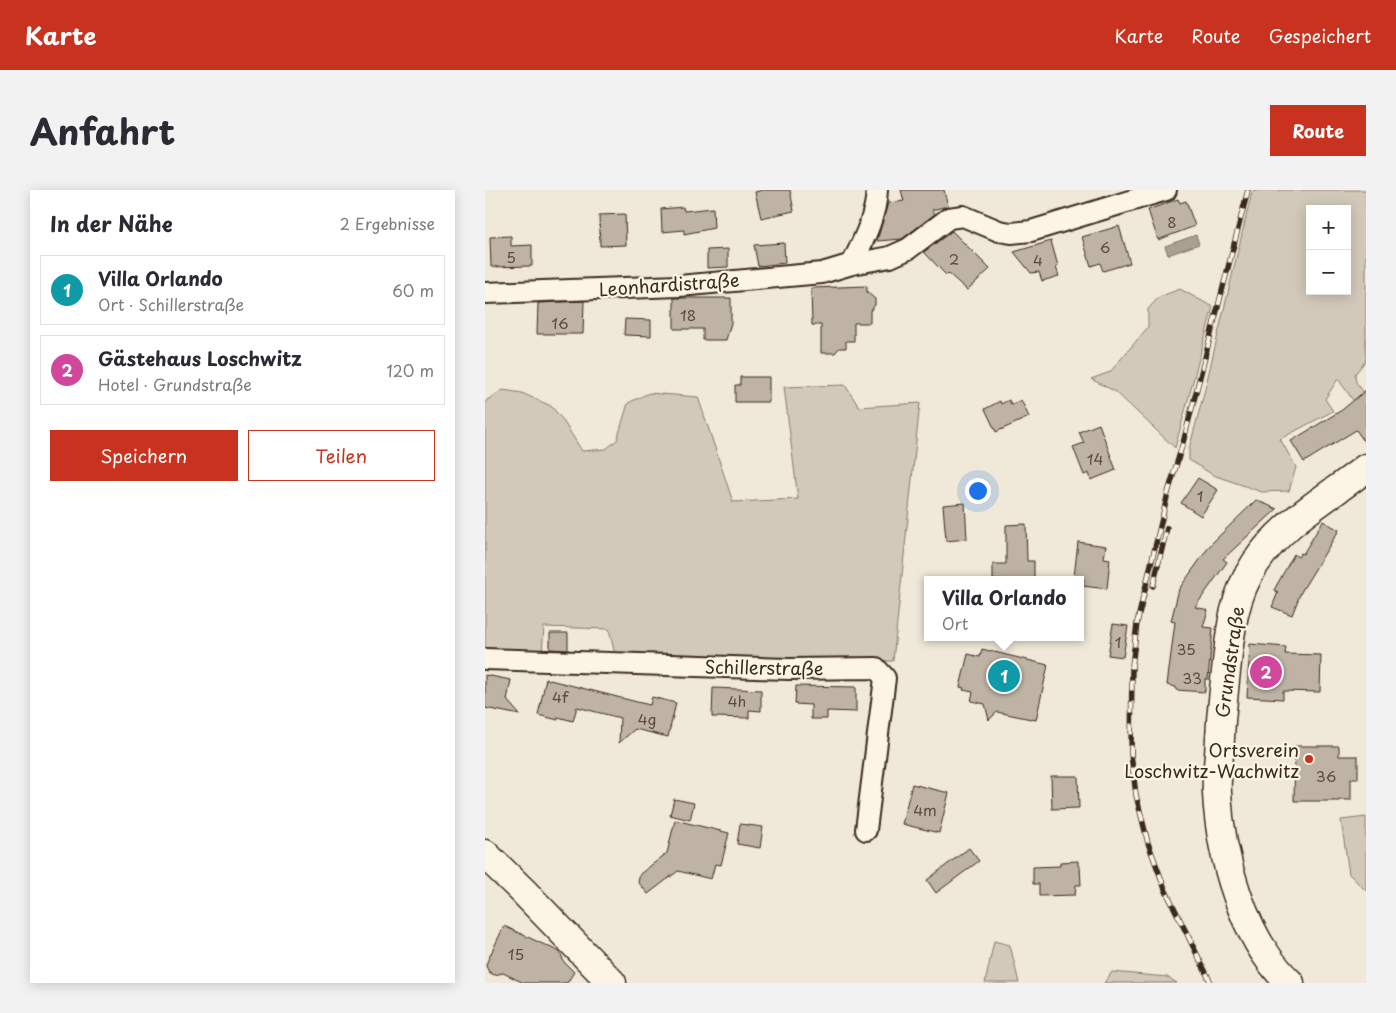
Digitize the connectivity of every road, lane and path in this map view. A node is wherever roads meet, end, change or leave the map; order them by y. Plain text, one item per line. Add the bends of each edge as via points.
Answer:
1 (877, 190) edge
2 (1166, 190) edge
3 (852, 264) junction
4 (485, 293) edge
5 (1366, 468) edge
6 (485, 659) edge
7 (866, 830) dead end
8 (485, 854) edge
9 (612, 983) edge
10 (1290, 983) edge

1 - 3 street via 877,204
2 - 3 street, Leonhardistraße via 1031,231 999,231 956,216 890,258
3 - 4 street, Leonhardistraße via 822,273 679,286
5 - 10 main road, Grundstraße via 1295,520 1269,545 1239,594 1232,616 1221,713 1217,790 1219,818 1231,878 1246,917 1271,963
6 - 7 street, Schillerstraße via 789,669 876,668 885,678
8 - 9 main road

